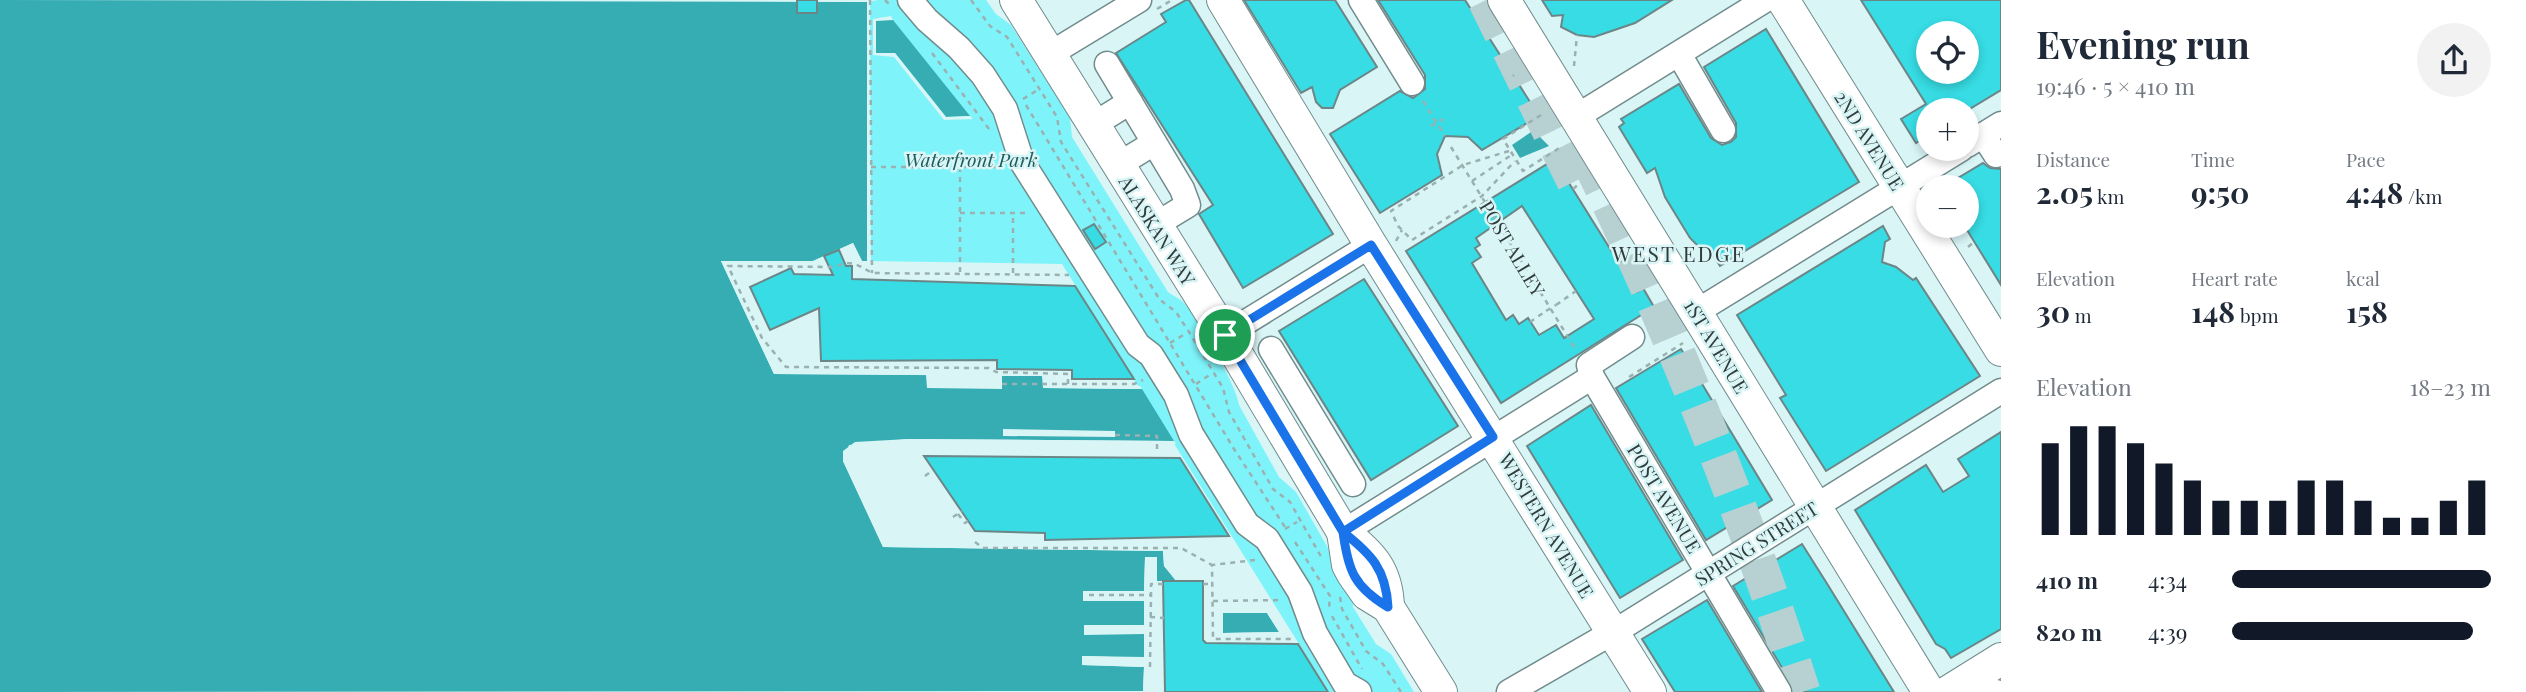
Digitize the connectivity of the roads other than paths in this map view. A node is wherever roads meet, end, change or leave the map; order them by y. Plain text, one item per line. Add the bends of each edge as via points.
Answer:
1 (1016, 0) edge
2 (1139, 0) edge
3 (1223, 0) edge
4 (1361, 0) edge
5 (1504, 0) edge
6 (1765, 0) edge
7 (1783, 0) edge
8 (901, 4) edge
9 (1051, 54) junction
10 (1679, 54) junction
11 (1107, 64) dead end
12 (1412, 83) road end
13 (1130, 102) junction
14 (1576, 117) junction
15 (1093, 125) junction
16 (1723, 130) dead end
17 (1154, 143) junction
18 (1941, 161) edge
19 (1118, 165) junction
20 (1899, 187) junction
21 (1155, 225) junction
22 (1386, 235) junction
23 (1696, 312) junction
24 (1225, 335) junction
25 (1632, 337) dead end
26 (1271, 349) dead end
27 (2001, 350) edge
28 (1285, 373) junction
29 (1592, 377) junction
30 (1259, 390) junction
31 (2001, 391) edge
32 (1308, 410) junction
33 (1280, 427) junction
34 (1493, 437) junction
35 (1353, 484) dead end
36 (1815, 506) junction
37 (1343, 532) junction
38 (1709, 572) junction
39 (1612, 632) junction
40 (2001, 659) edge
41 (1363, 685) edge
42 (1956, 687) edge
43 (1441, 692) edge
44 (1509, 692) edge
45 (1650, 692) edge
46 (1779, 692) edge
47 (1929, 692) edge
48 (1996, 692) edge

1 - 9 main road, ALASKAN WAY
2 - 9 street
3 - 22 main road, WESTERN AVENUE
4 - 12 street
5 - 14 main road, 1ST AVENUE
6 - 10 street
7 - 20 main road, 2ND AVENUE
8 - 41 street via 927,20 983,75 1005,109 1022,162 1138,345 1187,391 1200,448 1247,524 1267,539 1300,592 1315,633 1345,684
9 - 15 main road, ALASKAN WAY
10 - 14 street
10 - 16 street
11 - 13 street
13 - 15 street
13 - 17 street
14 - 23 main road, 1ST AVENUE
15 - 19 main road, ALASKAN WAY
17 - 19 street
17 - 21 street via 1188,205
18 - 20 street
19 - 21 main road, ALASKAN WAY
20 - 23 street
20 - 27 main road, 2ND AVENUE
21 - 24 main road, ALASKAN WAY
22 - 24 street
22 - 34 main road, WESTERN AVENUE
23 - 36 main road, 1ST AVENUE
24 - 30 main road, ALASKAN WAY
25 - 29 street via 1589,365
26 - 28 street
28 - 30 street
28 - 32 street
29 - 34 street
29 - 38 street, POST AVENUE
30 - 33 main road, ALASKAN WAY
31 - 36 street, SPRING STREET
32 - 33 street
32 - 35 street
33 - 37 main road, ALASKAN WAY
34 - 37 street
34 - 39 main road, WESTERN AVENUE
36 - 38 street, SPRING STREET
36 - 47 main road, 1ST AVENUE
37 - 43 main road, ALASKAN WAY via 1369,552 1387,585 1388,607
38 - 39 street, SPRING STREET
38 - 46 street, POST AVENUE
39 - 44 street, SPRING STREET
39 - 45 main road, WESTERN AVENUE
40 - 42 main road
42 - 48 street

